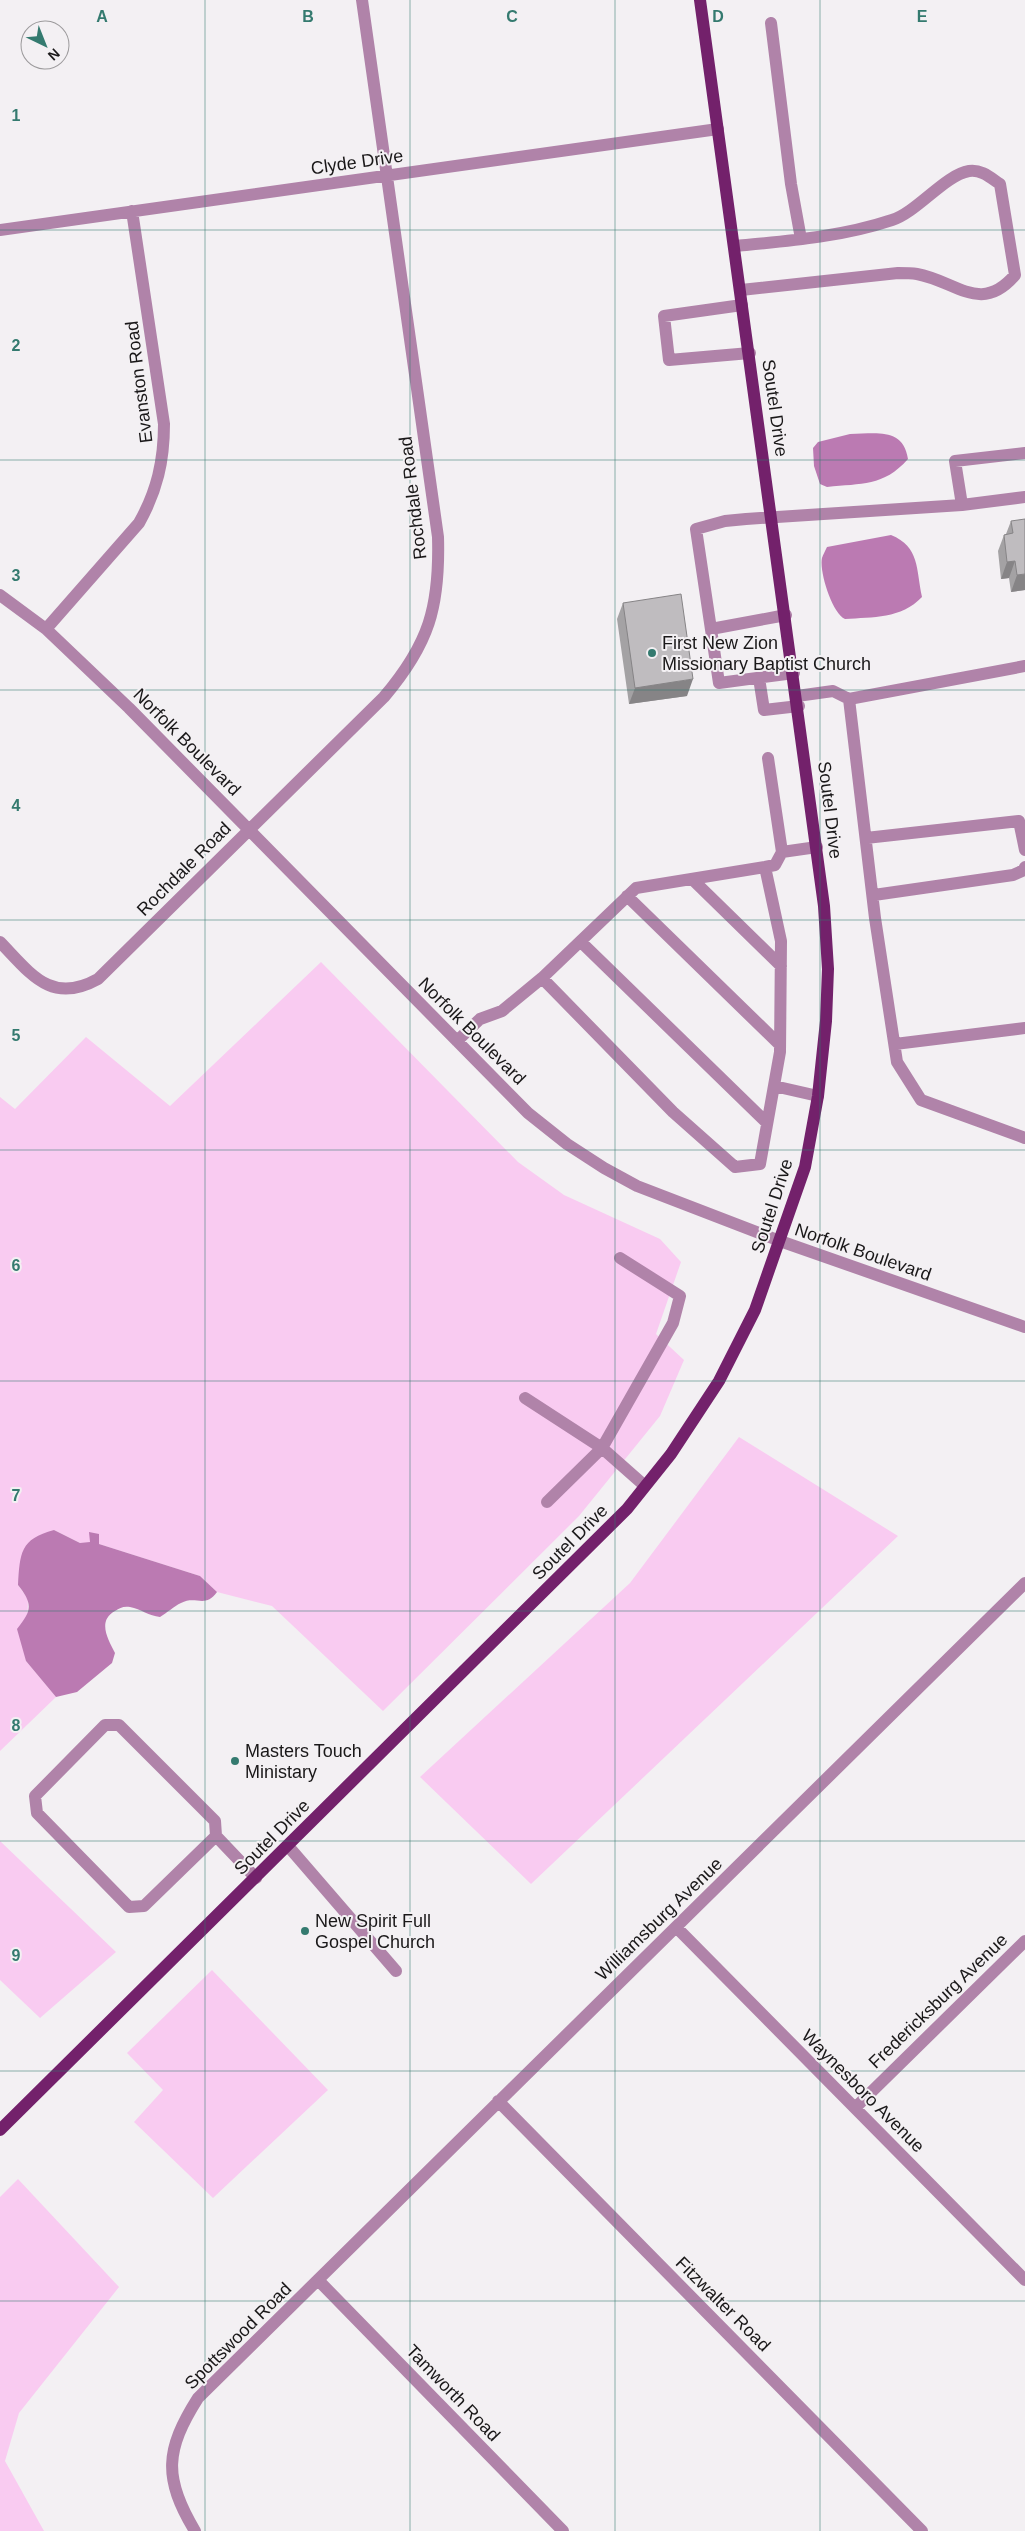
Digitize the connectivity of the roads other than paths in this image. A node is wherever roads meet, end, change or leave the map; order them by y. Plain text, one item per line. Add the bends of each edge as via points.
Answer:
1 (362, 0) edge
2 (700, 0) edge
3 (771, 23) dead end
4 (718, 129) junction
5 (386, 176) junction
6 (132, 211) junction
7 (0, 230) edge
8 (801, 239) junction
9 (735, 246) junction
10 (741, 290) junction
11 (742, 305) junction
12 (750, 353) junction
13 (1025, 452) edge
14 (1025, 497) edge
15 (962, 506) junction
16 (772, 518) junction
17 (0, 595) edge
18 (786, 615) junction
19 (711, 628) junction
20 (46, 629) junction
21 (1025, 666) edge
22 (794, 673) junction
23 (759, 678) junction
24 (849, 699) junction
25 (798, 701) junction
26 (768, 758) dead end
27 (249, 830) junction
28 (866, 838) junction
29 (817, 847) junction
30 (1025, 850) edge
31 (782, 852) junction
32 (765, 867) junction
33 (1025, 868) edge
34 (692, 880) junction
35 (874, 894) junction
36 (628, 896) junction
37 (0, 942) edge
38 (581, 942) junction
39 (781, 966) junction
40 (542, 978) junction
41 (1025, 1028) edge
42 (457, 1041) junction
43 (895, 1044) junction
44 (780, 1045) junction
45 (774, 1086) junction
46 (818, 1096) junction
47 (767, 1123) junction
48 (1025, 1138) edge
49 (780, 1241) junction
50 (620, 1258) dead end
51 (1025, 1327) edge
52 (525, 1398) dead end
53 (602, 1448) junction
54 (645, 1486) junction
55 (547, 1502) dead end
56 (1025, 1583) edge
57 (216, 1836) junction
58 (288, 1846) junction
59 (256, 1878) junction
60 (676, 1927) junction
61 (1025, 1941) edge
62 (396, 1971) dead end
63 (498, 2101) junction
64 (854, 2108) junction
65 (0, 2130) edge
66 (318, 2280) junction
67 (1025, 2280) edge
68 (195, 2531) edge
69 (563, 2531) edge
70 (922, 2531) edge

1 - 5 street, Rochdale Road
2 - 4 main road, Soutel Drive
3 - 8 street
4 - 5 street, Clyde Drive
4 - 9 main road, Soutel Drive
5 - 6 street, Clyde Drive
5 - 27 street, Rochdale Road via 438,537 436,595 423,639 405,672 384,697
6 - 7 street, Clyde Drive
6 - 20 street, Evanston Road via 164,424 164,453 159,480 139,523
8 - 9 street
8 - 10 street via 824,237 894,220 956,177 970,171 984,173 1000,184 1015,275 994,293 979,296 917,274 898,273
9 - 10 main road, Soutel Drive
10 - 11 main road, Soutel Drive
11 - 12 main road, Soutel Drive
11 - 12 street via 664,316 669,360
12 - 16 main road, Soutel Drive
13 - 15 street via 955,461
14 - 15 street
15 - 16 street
16 - 18 main road, Soutel Drive
16 - 19 street via 725,521 696,529
17 - 20 street, Norfolk Boulevard
18 - 19 street
18 - 22 main road, Soutel Drive
19 - 23 street via 719,683
20 - 27 street, Norfolk Boulevard
21 - 24 street
22 - 23 street
22 - 25 main road, Soutel Drive
23 - 25 street via 764,710
24 - 25 street via 833,691
24 - 28 street
25 - 29 main road, Soutel Drive
26 - 31 street
27 - 37 street, Rochdale Road via 98,978 83,987 67,990 37,980
27 - 42 street, Norfolk Boulevard
28 - 30 street via 1019,822
28 - 35 street
29 - 31 street
29 - 46 main road, Soutel Drive via 828,969
31 - 32 street via 774,865
32 - 34 street
32 - 39 street via 781,941
33 - 35 street via 1013,875
34 - 36 street via 636,888
34 - 39 street
35 - 43 street
36 - 38 street
36 - 44 street
38 - 40 street
38 - 47 street
39 - 44 street
40 - 42 street via 502,1011 480,1019
40 - 47 street via 673,1112 736,1167 760,1164
41 - 43 street
42 - 49 street, Norfolk Boulevard via 528,1113 604,1168 675,1202
43 - 48 street via 898,1062 921,1100
44 - 45 street
45 - 46 street
45 - 47 street
46 - 49 main road, Soutel Drive via 805,1167
49 - 51 street, Norfolk Boulevard
49 - 54 main road, Soutel Drive via 755,1310 719,1381 671,1454
50 - 53 street via 680,1296 673,1323
52 - 53 street
53 - 54 street
53 - 55 street
54 - 58 main road, Soutel Drive via 594,1544
56 - 60 street, Williamsburg Avenue
57 - 57 street via 215,1821 119,1726 106,1725 34,1796 37,1813 129,1907 144,1906
57 - 59 street
58 - 59 main road, Soutel Drive
58 - 62 street
59 - 65 main road, Soutel Drive
60 - 63 street, Williamsburg Avenue
60 - 64 street, Waynesboro Avenue
61 - 64 street, Fredericksburg Avenue
63 - 66 street, Williamsburg Avenue
63 - 70 street, Fitzwalter Road
64 - 67 street, Waynesboro Avenue
66 - 68 street, Spottswood Road via 198,2398 184,2420 175,2440 172,2484 180,2507
66 - 69 street, Tamworth Road

